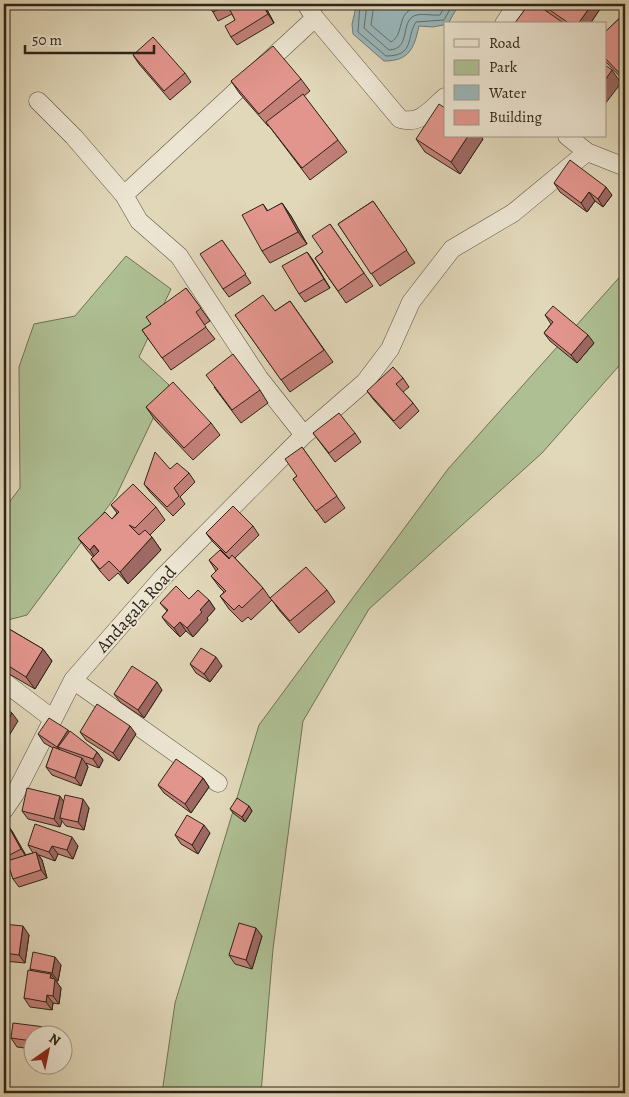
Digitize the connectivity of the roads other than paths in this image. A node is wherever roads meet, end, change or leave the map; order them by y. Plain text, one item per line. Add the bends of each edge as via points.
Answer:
1 (517, 4) edge
2 (311, 11) edge
3 (505, 22) edge
4 (444, 98) edge
5 (38, 102) dead end
6 (570, 138) edge
7 (587, 152) junction
8 (625, 167) edge
9 (124, 194) junction
10 (304, 435) junction
11 (73, 680) junction
12 (4, 682) edge
13 (53, 719) junction
14 (218, 783) dead end
15 (4, 810) edge

1 - 3 street
2 - 4 street via 400,119 419,120
2 - 9 street
5 - 9 street
6 - 7 street
7 - 8 street
7 - 10 street, Andagala Road via 513,214 452,249 411,302 390,349 365,382
9 - 10 street via 139,221 179,256 259,378
10 - 11 street, Andagala Road via 163,577
11 - 13 street, Andagala Road
11 - 14 street
12 - 13 street
13 - 15 street, Andagala Road

